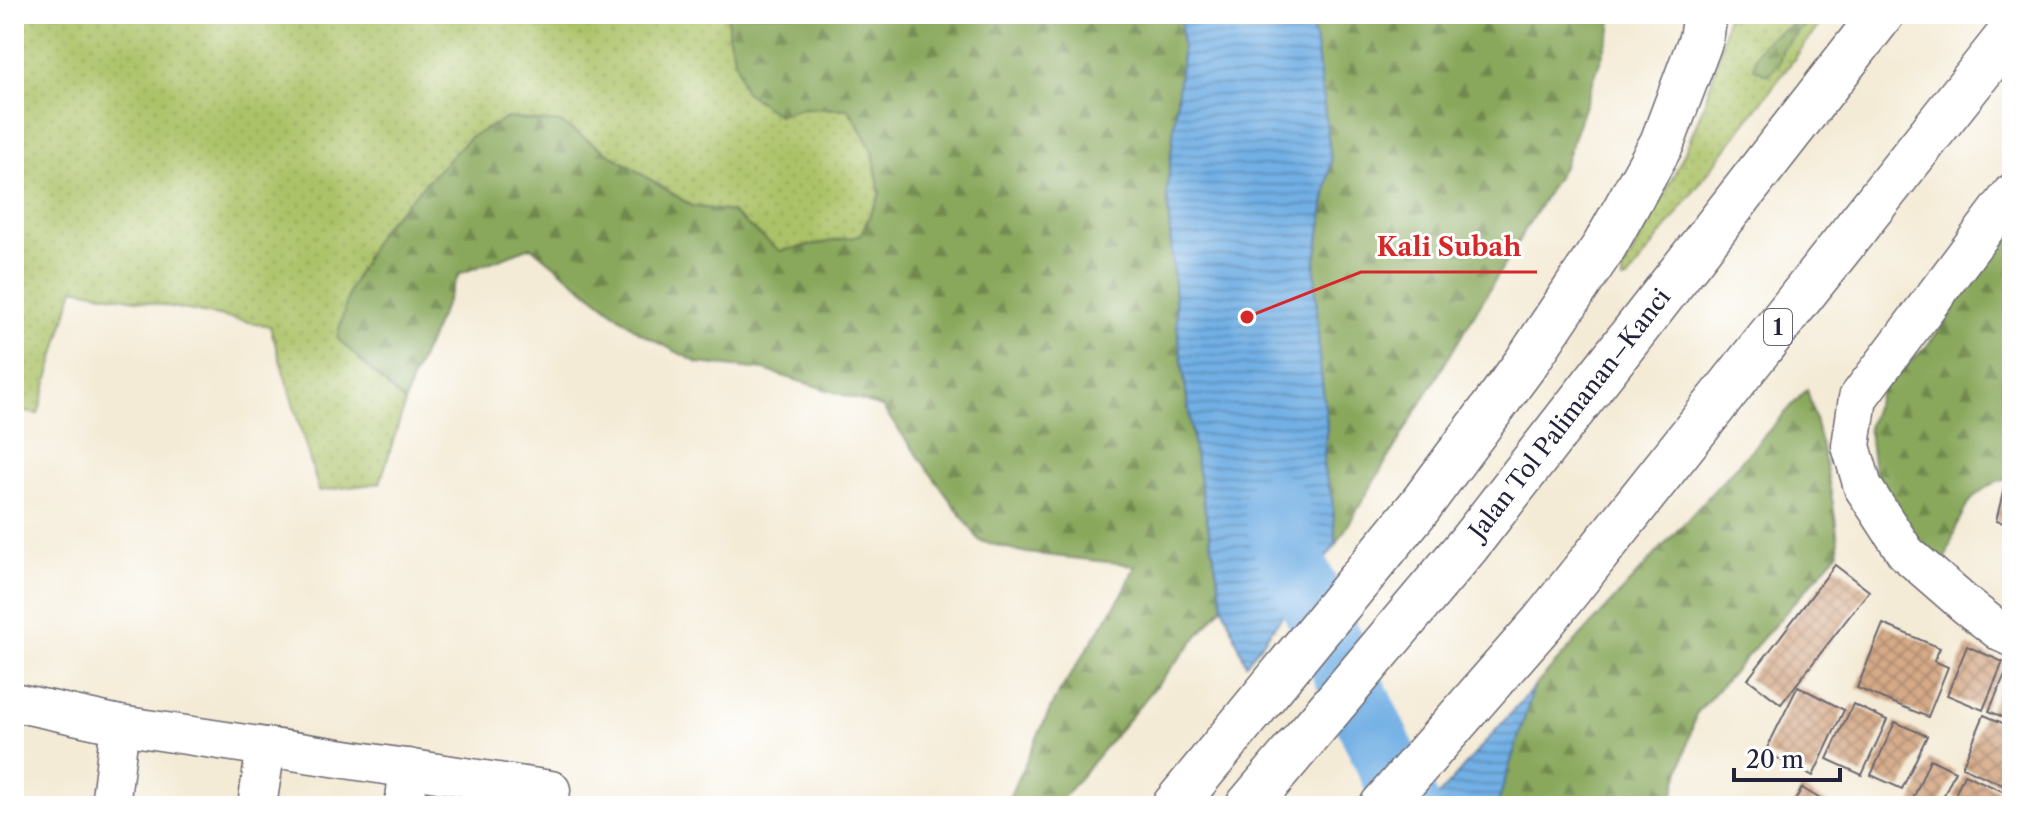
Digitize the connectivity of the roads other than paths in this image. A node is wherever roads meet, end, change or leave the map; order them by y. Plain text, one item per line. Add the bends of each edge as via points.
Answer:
1 (1705, 14) edge
2 (1882, 14) edge
3 (2012, 31) edge
4 (2012, 193) edge
5 (2012, 637) edge
6 (14, 702) edge
7 (120, 725) junction
8 (266, 747) junction
9 (409, 768) junction
10 (110, 806) edge
11 (257, 806) edge
12 (404, 806) edge
13 (548, 806) edge
14 (1174, 806) edge
15 (1248, 806) edge
16 (1382, 806) edge

1 - 14 highway via 1701,39 1662,143 1605,245 1526,363 1420,506
2 - 15 highway, Jalan Tol Palimanan–Kanci via 1468,545
3 - 16 highway, 1 via 1543,622
4 - 5 street via 1858,398 1851,446 1863,487 1906,553
6 - 7 street
7 - 8 street
7 - 10 street
8 - 9 street
8 - 11 street
9 - 12 street
9 - 13 street via 551,790

